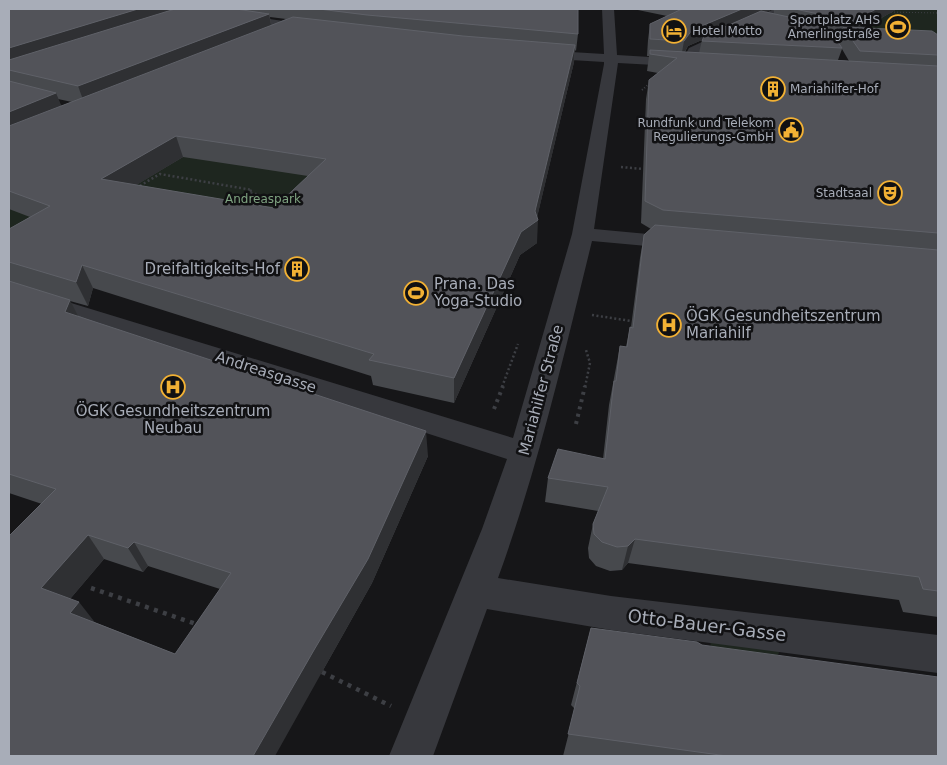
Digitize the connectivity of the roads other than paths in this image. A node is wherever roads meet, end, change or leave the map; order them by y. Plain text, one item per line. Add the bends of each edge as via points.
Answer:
1 (608, 9) edge
2 (783, 9) edge
3 (178, 14) edge
4 (755, 22) junction
5 (776, 26) edge
6 (294, 27) junction
7 (323, 30) edge
8 (269, 37) edge
9 (522, 52) edge
10 (611, 59) junction
11 (687, 64) junction
12 (705, 65) edge
13 (583, 234) junction
14 (704, 245) edge
15 (9, 291) edge
16 (524, 453) junction
17 (476, 591) junction
18 (938, 654) edge
19 (411, 756) edge

1 - 10 street, Mariahilfer Straße
2 - 4 street
3 - 6 street via 198,12
4 - 5 street
4 - 11 street via 694,51
6 - 7 street
6 - 8 street
9 - 10 street
10 - 11 street
10 - 13 street, Mariahilfer Straße
11 - 12 street
13 - 14 street
13 - 16 street, Mariahilfer Straße
15 - 16 street, Andreasgasse
16 - 17 street, Mariahilfer Straße
17 - 18 street, Otto-Bauer-Gasse via 611,614
17 - 19 street, Mariahilfer Straße

